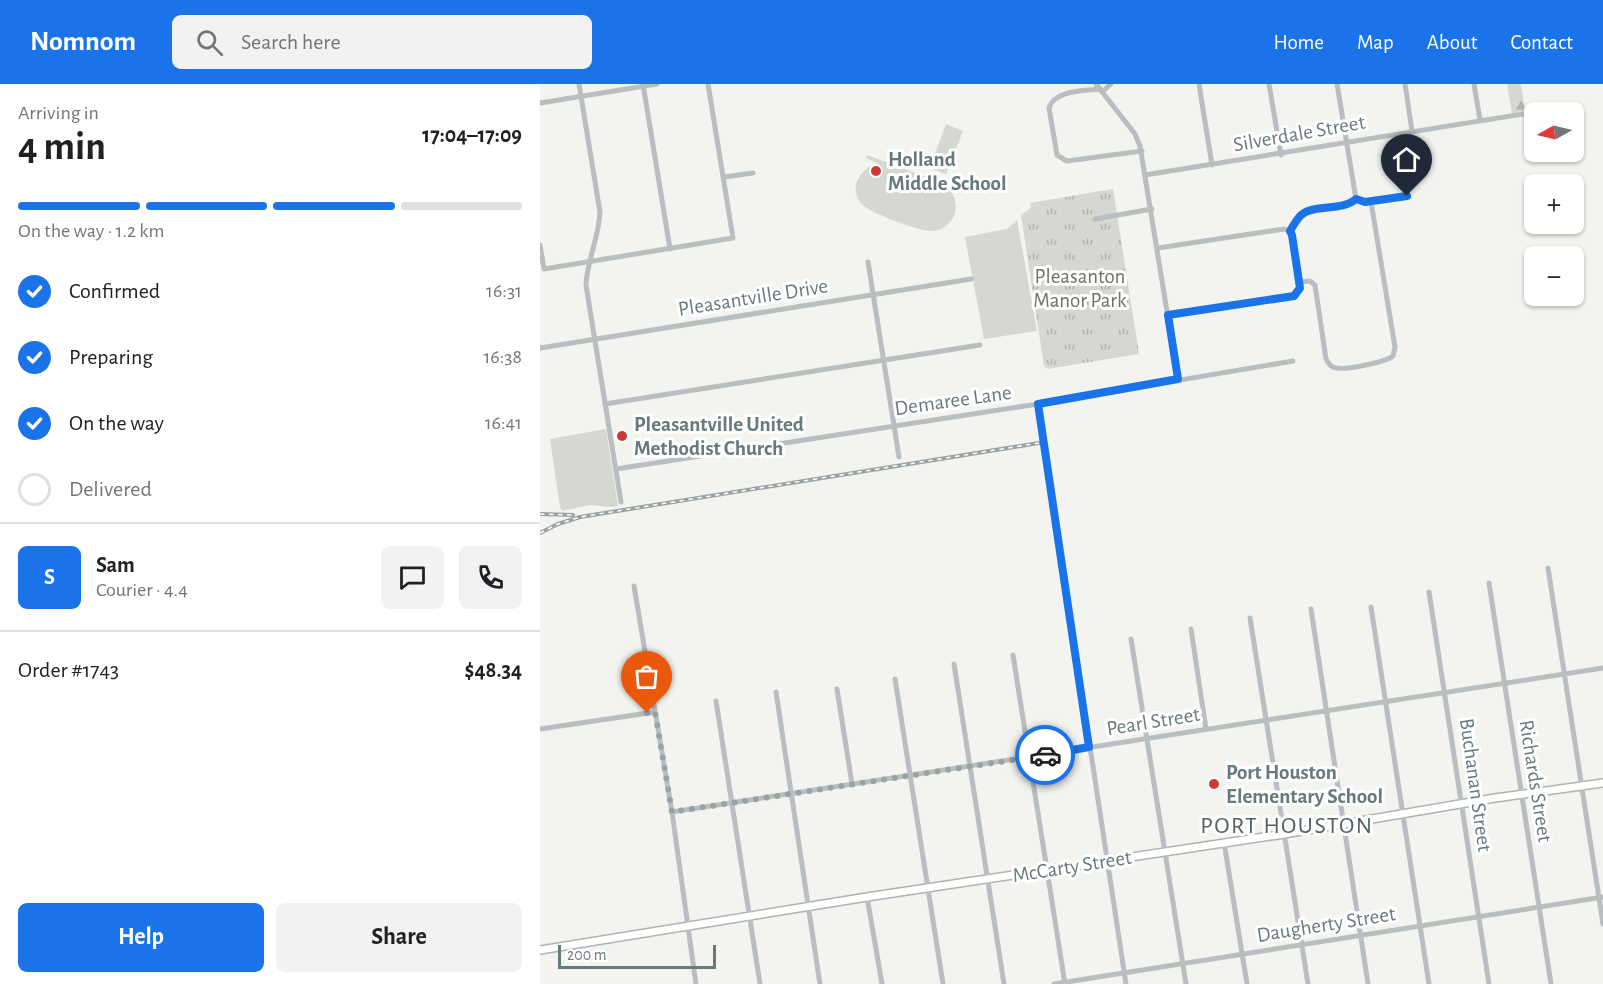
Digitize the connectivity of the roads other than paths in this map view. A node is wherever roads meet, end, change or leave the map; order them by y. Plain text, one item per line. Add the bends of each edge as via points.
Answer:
1 (579, 84) edge
2 (657, 84) edge
3 (708, 84) edge
4 (1111, 84) edge
5 (1199, 84) edge
6 (1269, 84) edge
7 (1336, 84) edge
8 (1405, 84) edge
9 (1474, 84) edge
10 (643, 85) edge
11 (1099, 88) edge
12 (581, 96) junction
13 (540, 102) edge
14 (1524, 114) edge
15 (1480, 120) junction
16 (1412, 131) junction
17 (1346, 143) junction
18 (1142, 151) junction
19 (1281, 154) junction
20 (1212, 165) junction
21 (753, 173) dead end
22 (1145, 175) junction
23 (724, 177) junction
24 (1407, 196) dead end
25 (1356, 199) junction
26 (1371, 201) junction
27 (1152, 209) junction
28 (1095, 219) dead end
29 (1290, 231) junction
30 (540, 245) edge
31 (1158, 248) junction
32 (670, 249) junction
33 (588, 262) junction
34 (868, 262) dead end
35 (971, 279) dead end
36 (1299, 282) junction
37 (873, 295) junction
38 (1168, 315) junction
39 (594, 339) junction
40 (980, 345) dead end
41 (540, 348) edge
42 (883, 360) junction
43 (1293, 361) dead end
44 (1178, 379) junction
45 (605, 404) junction
46 (1038, 404) junction
47 (893, 425) junction
48 (899, 457) dead end
49 (616, 469) junction
50 (621, 502) dead end
51 (1548, 568) dead end
52 (1489, 583) dead end
53 (633, 586) dead end
54 (1429, 592) dead end
55 (1371, 607) dead end
56 (1311, 609) dead end
57 (1250, 618) dead end
58 (1191, 629) dead end
59 (1131, 639) dead end
60 (1013, 655) dead end
61 (954, 664) dead end
62 (1603, 668) edge
63 (1565, 673) junction
64 (895, 679) dead end
65 (1504, 683) junction
66 (837, 689) dead end
67 (776, 692) dead end
68 (1446, 693) junction
69 (716, 701) dead end
70 (1386, 702) junction
71 (1326, 710) junction
72 (655, 712) junction
73 (1265, 720) junction
74 (540, 729) edge
75 (1206, 729) junction
76 (1146, 738) junction
77 (1089, 747) junction
78 (1030, 758) junction
79 (970, 766) junction
80 (911, 775) junction
81 (1603, 783) edge
82 (852, 784) junction
83 (1582, 786) junction
84 (791, 794) junction
85 (1521, 795) junction
86 (733, 804) junction
87 (1462, 804) junction
88 (672, 812) junction
89 (1403, 814) junction
90 (1343, 824) junction
91 (1284, 834) junction
92 (1224, 842) junction
93 (1164, 852) junction
94 (1106, 861) junction
95 (1047, 870) junction
96 (988, 879) junction
97 (927, 889) junction
98 (867, 897) junction
99 (1601, 897) edge
100 (808, 907) junction
101 (1540, 908) junction
102 (748, 915) junction
103 (1479, 917) junction
104 (1603, 924) edge
105 (688, 926) junction
106 (1420, 926) junction
107 (1361, 935) junction
108 (1302, 944) junction
109 (540, 950) edge
110 (1242, 954) junction
111 (1183, 964) junction
112 (1124, 973) junction
113 (1065, 983) edge
114 (696, 984) edge
115 (760, 984) edge
116 (820, 984) edge
117 (882, 984) edge
118 (943, 984) edge
119 (1004, 984) edge
120 (1054, 984) edge
121 (1126, 984) edge
122 (1186, 984) edge
123 (1247, 984) edge
124 (1308, 984) edge
125 (1368, 984) edge
126 (1429, 984) edge
127 (1489, 984) edge
128 (1551, 984) edge

1 - 12 street
2 - 10 street
3 - 23 street
4 - 11 street
5 - 20 street
6 - 19 street
7 - 17 street
8 - 16 street
9 - 15 street
10 - 12 street
10 - 32 street
11 - 18 street via 1135,134
11 - 18 street via 1052,100 1049,108 1058,157 1067,161
12 - 13 street
12 - 33 street via 600,212
14 - 15 street, Silverdale Street
15 - 16 street, Silverdale Street
16 - 17 street, Silverdale Street
17 - 19 street, Silverdale Street
17 - 25 street
18 - 22 street
19 - 20 street, Silverdale Street
20 - 22 street, Silverdale Street
21 - 23 street
22 - 27 street
23 - 32 street via 733,238
24 - 26 street
25 - 26 street
25 - 29 street via 1346,205 1305,213
26 - 36 street via 1395,347 1393,356 1386,361 1337,369 1330,365 1315,285 1310,281
27 - 28 street
27 - 31 street
29 - 31 street
29 - 36 street
30 - 33 street via 544,269
31 - 38 street
32 - 33 street
33 - 39 street via 586,285
34 - 37 street
35 - 37 street, Pleasantville Drive
36 - 38 street via 1299,291 1294,296
37 - 39 street, Pleasantville Drive
37 - 42 street
38 - 44 street
39 - 41 street, Pleasantville Drive
39 - 45 street
40 - 42 street
42 - 45 street
42 - 47 street
43 - 44 street, Demaree Lane
44 - 46 street, Demaree Lane
45 - 49 street
46 - 47 street, Demaree Lane
46 - 77 street
47 - 48 street
47 - 49 street, Demaree Lane
49 - 50 street
51 - 63 street
52 - 65 street, Richards Street
53 - 72 street
54 - 68 street, Buchanan Street
55 - 70 street
56 - 71 street
57 - 73 street
58 - 75 street
59 - 76 street
60 - 78 street
61 - 79 street
62 - 63 street, Pearl Street
63 - 65 street, Pearl Street
63 - 83 street
64 - 80 street
65 - 68 street, Pearl Street
65 - 85 street, Richards Street
66 - 82 street
67 - 84 street
68 - 70 street, Pearl Street
68 - 87 street, Buchanan Street
69 - 86 street
70 - 71 street, Pearl Street
70 - 89 street
71 - 73 street, Pearl Street
71 - 90 street
72 - 74 street
72 - 88 street
73 - 75 street, Pearl Street
73 - 91 street
75 - 76 street, Pearl Street
76 - 77 street, Pearl Street
76 - 93 street
77 - 78 street, Pearl Street
77 - 94 street
78 - 79 street, Pearl Street
78 - 95 street
79 - 80 street, Pearl Street
79 - 96 street
80 - 82 street, Pearl Street
80 - 97 street
81 - 83 main road, McCarty Street
82 - 84 street, Pearl Street
83 - 85 main road, McCarty Street
83 - 99 street
84 - 86 street, Pearl Street
84 - 100 street
85 - 87 main road, McCarty Street
85 - 101 street, Richards Street
86 - 88 street, Pearl Street
86 - 102 street
87 - 89 main road, McCarty Street
87 - 103 street, Buchanan Street
88 - 105 street
89 - 90 main road, McCarty Street
89 - 106 street
90 - 91 main road, McCarty Street
90 - 107 street
91 - 92 main road, McCarty Street
91 - 108 street
92 - 93 main road, McCarty Street
92 - 110 street
93 - 94 main road, McCarty Street
93 - 111 street
94 - 95 main road, McCarty Street
94 - 112 street
95 - 96 main road, McCarty Street
95 - 113 street
96 - 97 main road, McCarty Street
96 - 119 street
97 - 98 main road, McCarty Street
97 - 118 street
98 - 100 main road, McCarty Street
98 - 117 street
99 - 101 street, Daugherty Street
99 - 104 street
100 - 102 main road, McCarty Street
100 - 116 street
101 - 103 street, Daugherty Street
101 - 128 street, Richards Street
102 - 105 main road, McCarty Street
102 - 115 street
103 - 106 street, Daugherty Street
103 - 127 street, Buchanan Street
105 - 109 main road, McCarty Street
105 - 114 street
106 - 107 street, Daugherty Street
106 - 126 street
107 - 108 street, Daugherty Street
107 - 125 street
108 - 110 street, Daugherty Street
108 - 124 street
110 - 111 street, Daugherty Street
110 - 123 street
111 - 112 street, Daugherty Street
111 - 122 street
112 - 113 street, Daugherty Street
112 - 121 street
113 - 120 street, Daugherty Street

